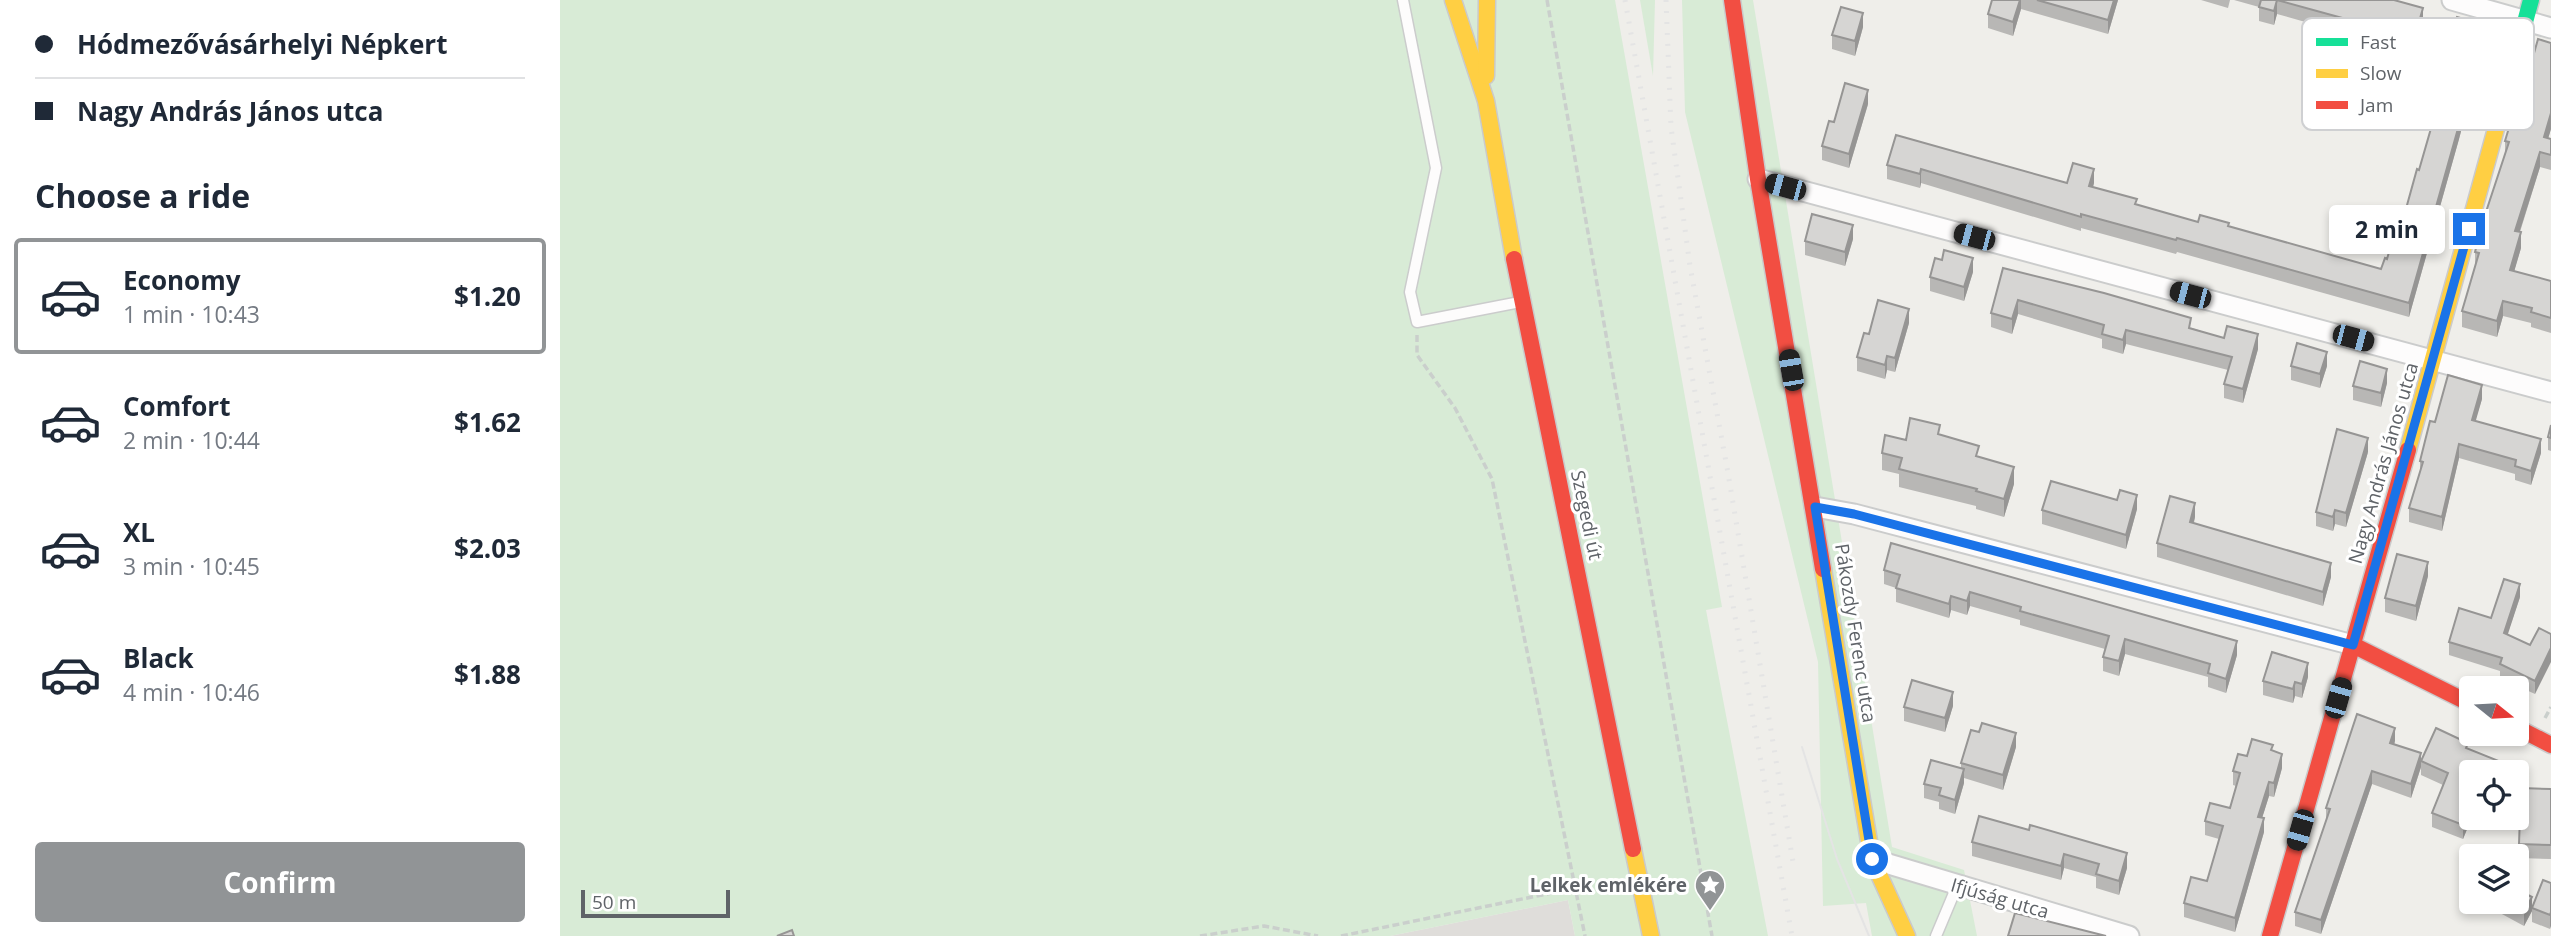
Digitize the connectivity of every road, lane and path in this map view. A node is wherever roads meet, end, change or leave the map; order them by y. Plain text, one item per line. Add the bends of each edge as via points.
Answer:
1 (1403, 0) edge
2 (1453, 0) edge
3 (1487, 0) edge
4 (1547, 0) edge
5 (1732, 0) edge
6 (2452, 0) edge
7 (2531, 0) edge
8 (2515, 18) edge
9 (2527, 18) edge
10 (2534, 23) edge
11 (2551, 28) edge
12 (1486, 101) junction
13 (2496, 130) edge
14 (1758, 180) junction
15 (1521, 301) junction
16 (1417, 322) junction
17 (2434, 360) junction
18 (2551, 392) edge
19 (1815, 507) junction
20 (2353, 645) junction
21 (2459, 698) edge
22 (2529, 734) edge
23 (2551, 745) edge
24 (1872, 859) junction
25 (1957, 886) junction
26 (1576, 888) junction
27 (1200, 936) edge
28 (1318, 936) edge
29 (1341, 936) edge
30 (1585, 936) edge
31 (1651, 936) edge
32 (1712, 936) edge
33 (1907, 936) edge
34 (1936, 936) edge
35 (2129, 936) edge
36 (2270, 936) edge

1 - 16 lane via 1436,168 1410,292
2 - 12 street, Szegedi út
3 - 12 street, Szegedi út
4 - 32 path
5 - 14 street, Pákozdy Ferenc utca
6 - 8 street
7 - 9 street, Nagy András János utca
10 - 11 street
12 - 15 street, Szegedi út
13 - 17 street, Nagy András János utca
14 - 17 street
14 - 19 street, Pákozdy Ferenc utca
15 - 16 lane
15 - 31 street, Szegedi út
16 - 26 path via 1417,355 1455,408 1492,479
17 - 18 street
17 - 20 street, Nagy András János utca
19 - 20 street
19 - 24 street, Pákozdy Ferenc utca
20 - 21 street
20 - 36 street, Nagy András János utca
22 - 23 street
24 - 25 street, Ifjúság utca
24 - 33 street, Pákozdy Ferenc utca
25 - 34 lane
25 - 35 street, Ifjúság utca
26 - 29 path
26 - 30 path
27 - 28 path via 1264,926

